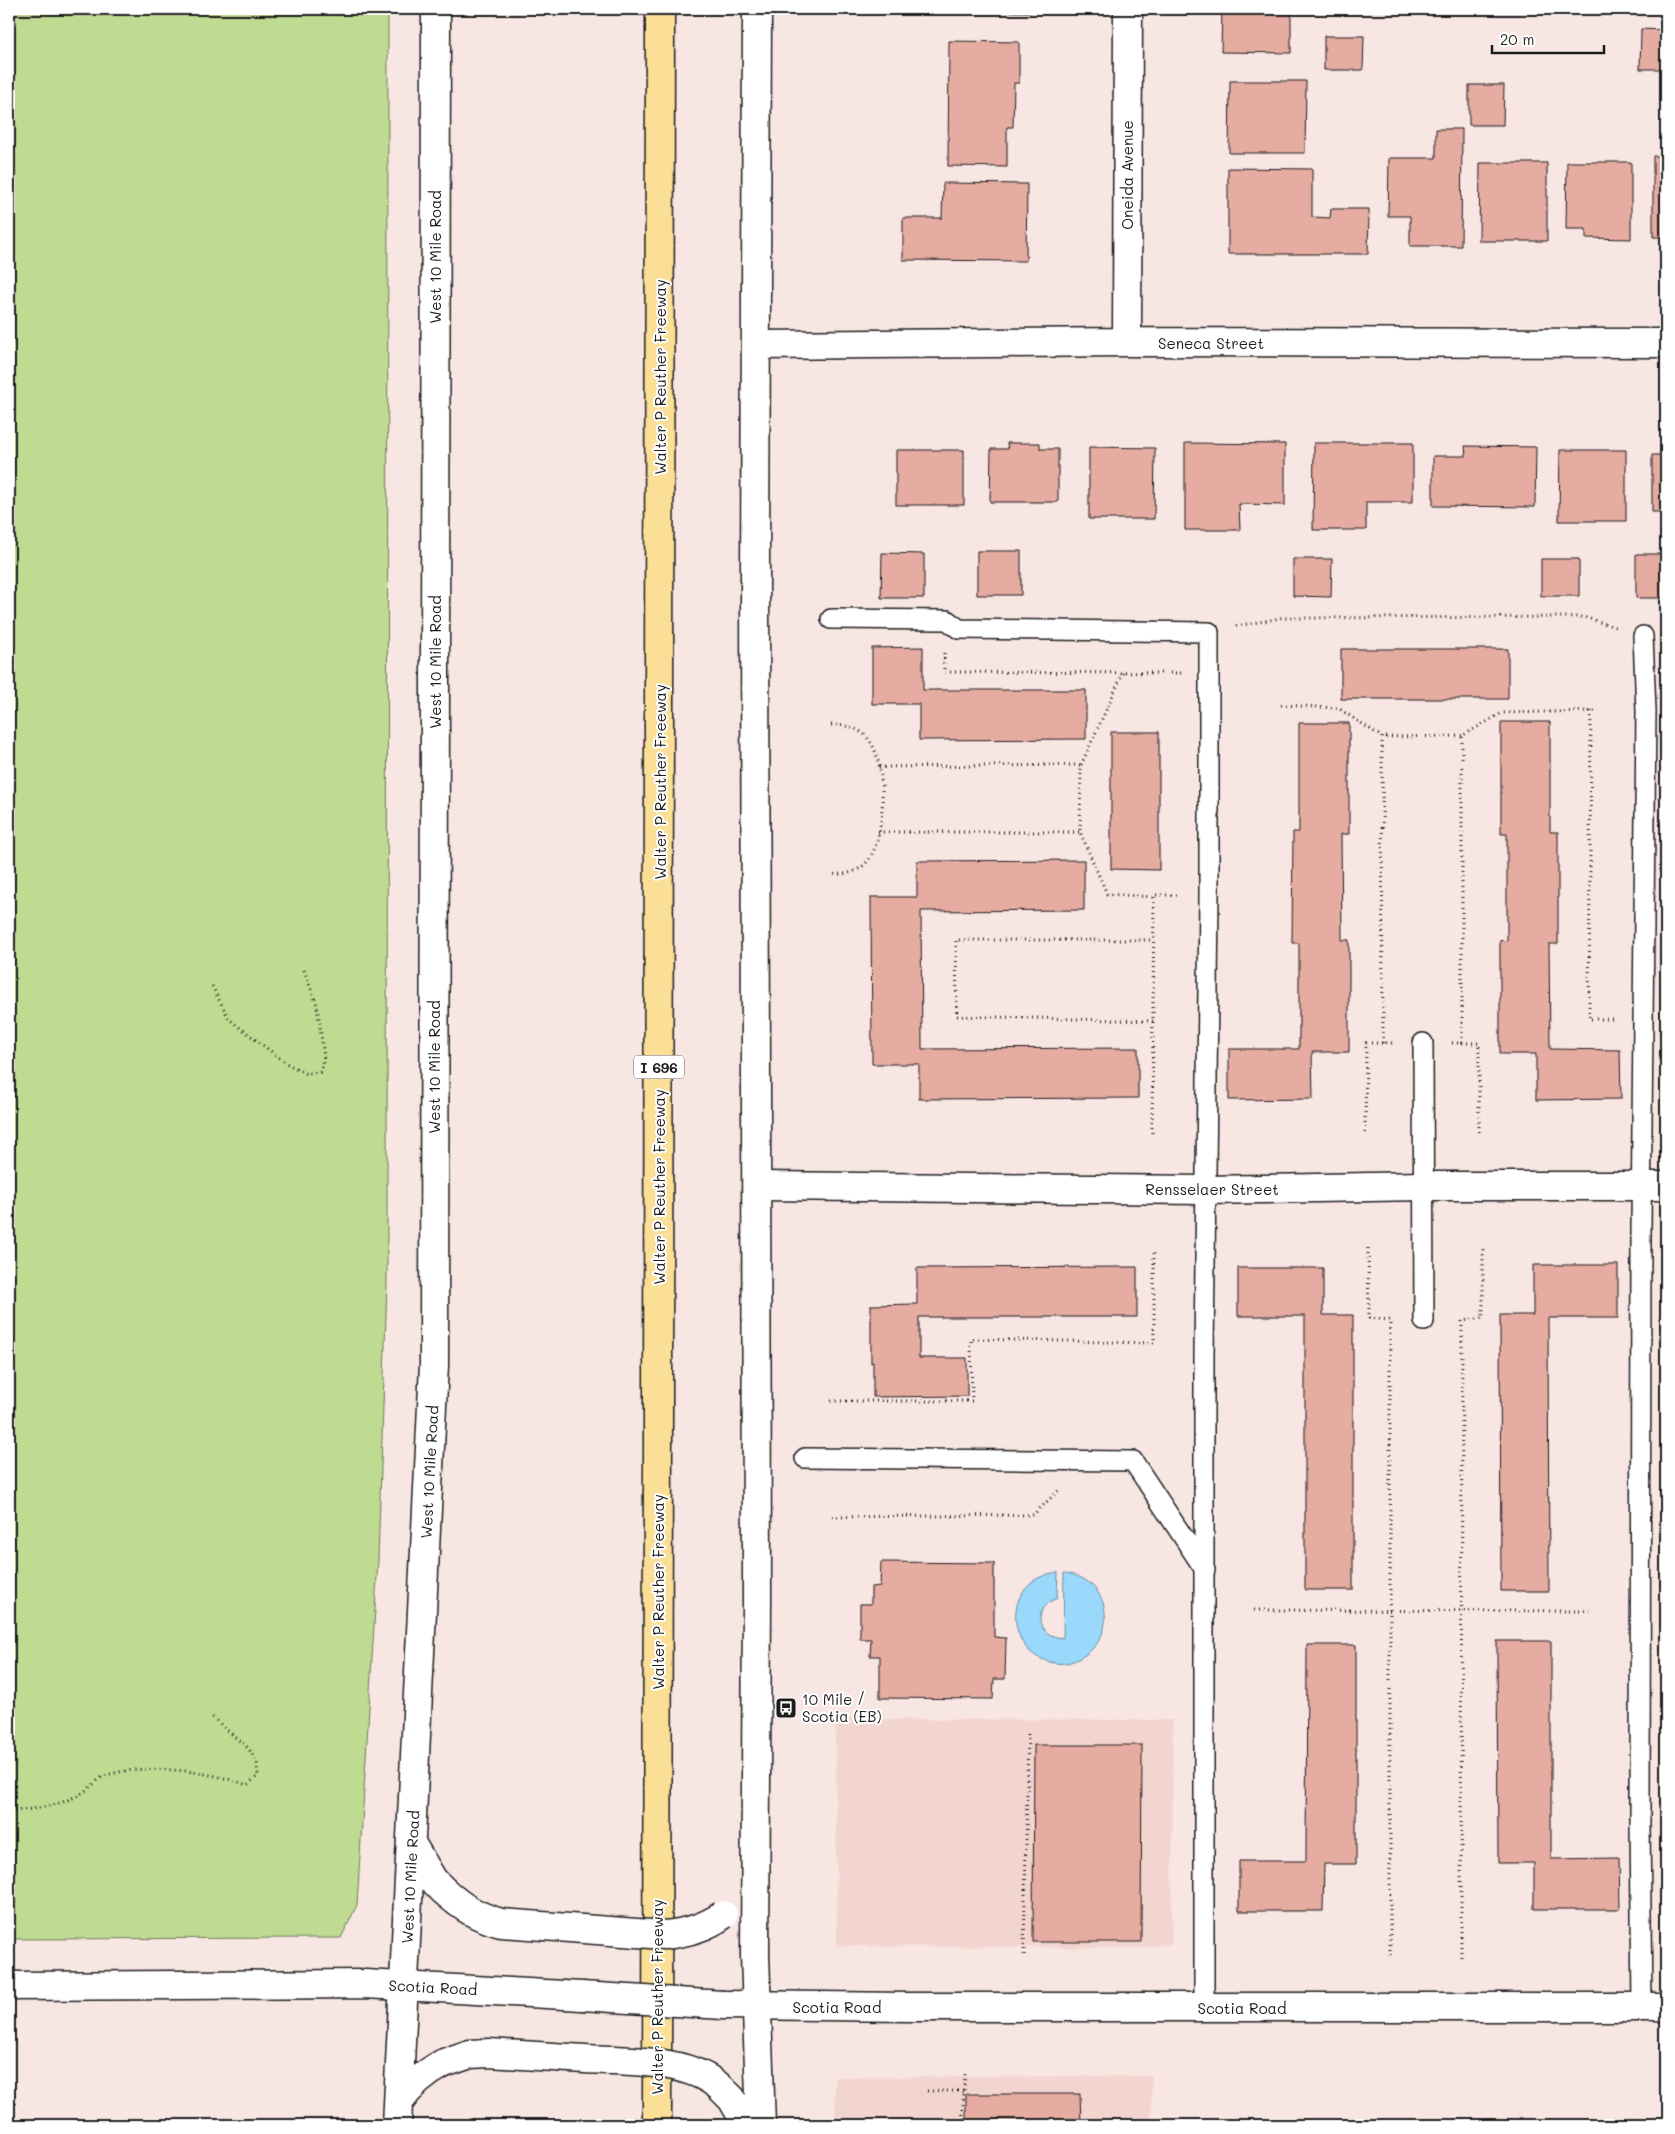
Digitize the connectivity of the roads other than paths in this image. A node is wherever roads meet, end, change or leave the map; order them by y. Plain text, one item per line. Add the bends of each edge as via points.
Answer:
1 (436, 9) edge
2 (660, 9) edge
3 (757, 9) edge
4 (1128, 9) edge
5 (1127, 342) junction
6 (1666, 343) edge
7 (756, 345) junction
8 (831, 619) dead end
9 (1643, 636) dead end
10 (1423, 1043) dead end
11 (757, 1186) junction
12 (1423, 1186) junction
13 (1654, 1186) edge
14 (1205, 1190) junction
15 (1424, 1321) dead end
16 (805, 1458) dead end
17 (1205, 1570) junction
18 (411, 1843) junction
19 (757, 1860) junction
20 (405, 1985) junction
21 (9, 1986) edge
22 (756, 2006) junction
23 (1654, 2007) edge
24 (1204, 2008) junction
25 (398, 2114) edge
26 (657, 2125) edge
27 (747, 2125) edge
28 (761, 2125) edge

1 - 18 main road, West 10 Mile Road via 434,1365
2 - 26 highway, Walter P Reuther Freeway / I 696
3 - 7 main road
4 - 5 main road, Oneida Avenue
5 - 6 main road, Seneca Street
5 - 7 main road, Seneca Street
7 - 11 main road
8 - 14 lane via 947,620 959,629 1209,632
9 - 13 lane via 1646,711 1643,1019
10 - 12 lane
11 - 14 main road, Rensselaer Street
11 - 19 main road
12 - 13 main road, Rensselaer Street
12 - 14 main road, Rensselaer Street
12 - 15 lane
13 - 23 lane via 1640,1824
14 - 17 lane
16 - 17 lane via 1133,1461
17 - 24 lane
18 - 19 main road, bridge via 433,1880 462,1907 479,1917 501,1923 664,1935 698,1928 723,1914 741,1898
18 - 20 main road, West 10 Mile Road
19 - 22 main road
20 - 21 main road, Scotia Road
20 - 22 main road, Scotia Road, bridge
20 - 25 main road, West 10 Mile Road
22 - 24 main road, Scotia Road
22 - 28 main road
23 - 24 main road, Scotia Road
25 - 27 main road, bridge via 408,2088 433,2069 470,2054 489,2053 642,2062 687,2070 722,2089 732,2099

